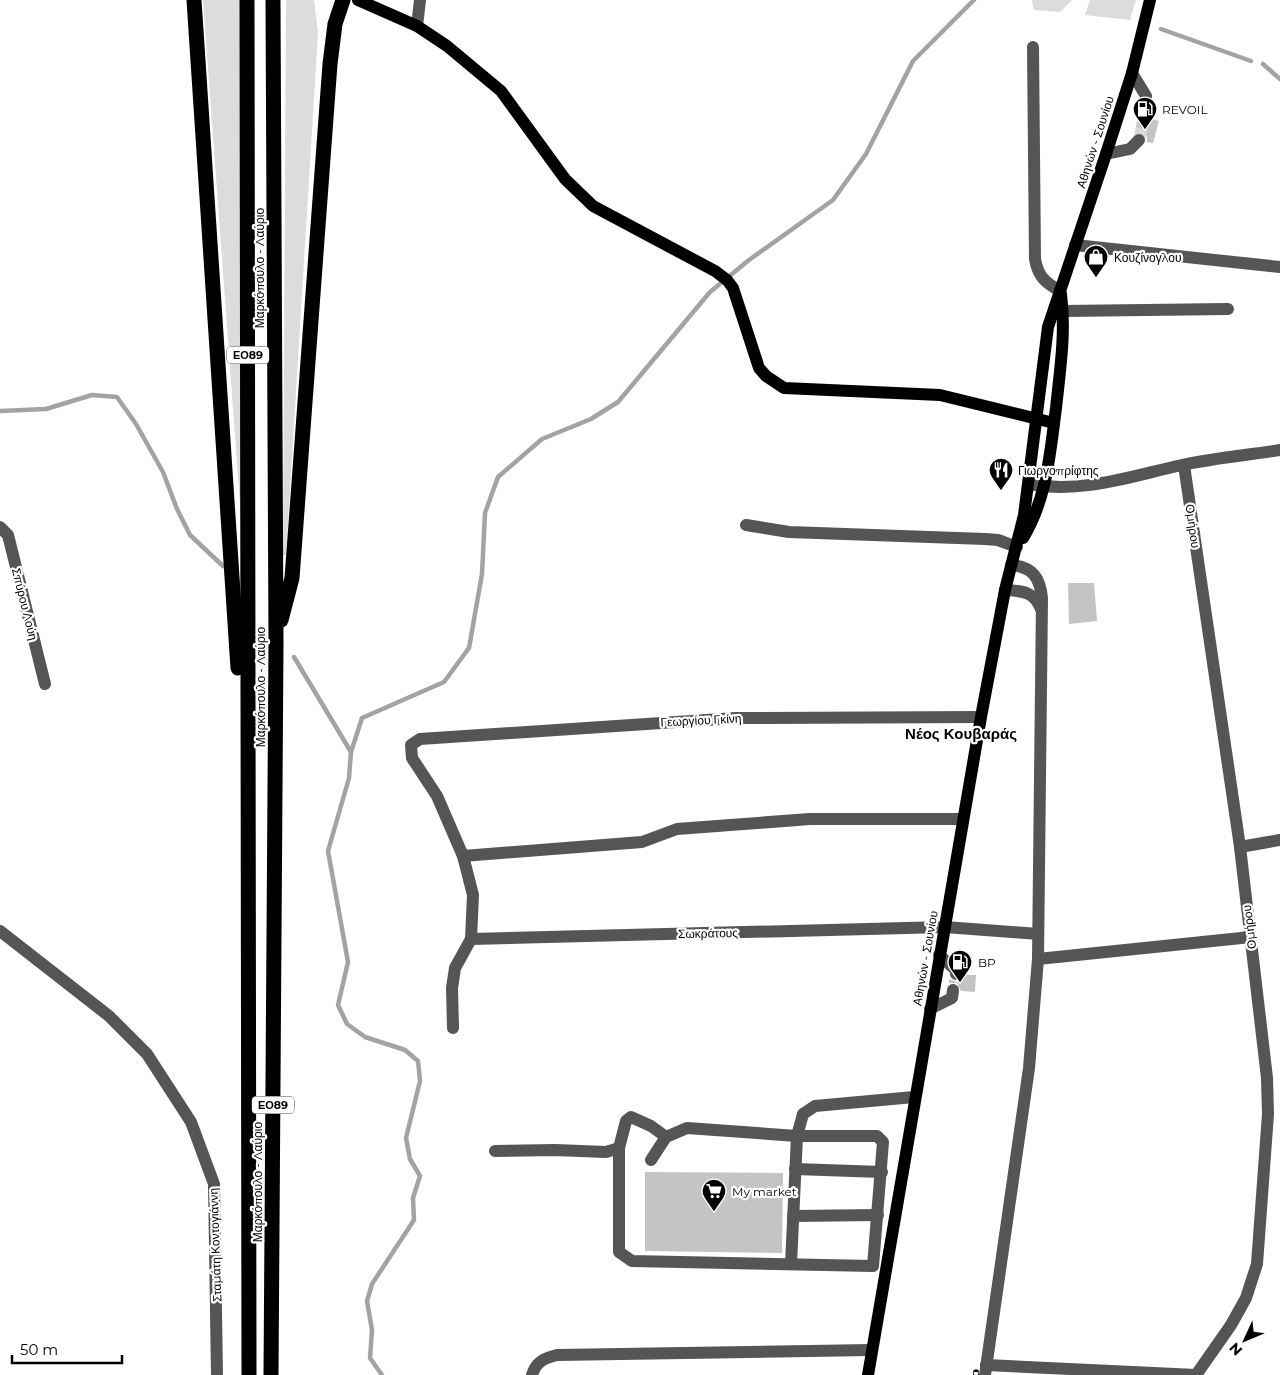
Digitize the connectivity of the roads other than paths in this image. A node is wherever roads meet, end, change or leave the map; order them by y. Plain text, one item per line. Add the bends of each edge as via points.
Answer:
1 (194, 0) edge
2 (247, 0) edge
3 (273, 0) edge
4 (343, 0) edge
5 (358, 0) edge
6 (420, 0) edge
7 (1150, 0) edge
8 (416, 26) junction
9 (1033, 47) dead end
10 (1132, 73) junction
11 (1144, 117) tunnel mouth
12 (1139, 140) dead end
13 (1106, 154) junction
14 (1074, 245) junction
15 (1280, 267) edge
16 (1060, 291) junction
17 (1228, 309) dead end
18 (1063, 311) junction
19 (1035, 419) junction
20 (1054, 423) junction
21 (1280, 450) edge
22 (1184, 464) junction
23 (1029, 484) junction
24 (1044, 487) junction
25 (746, 525) dead end
26 (0, 527) edge
27 (1017, 547) junction
28 (1011, 565) junction
29 (1005, 590) junction
30 (1041, 609) junction
31 (276, 644) junction
32 (45, 684) dead end
33 (248, 710) junction
34 (981, 717) junction
35 (963, 819) junction
36 (1280, 840) edge
37 (1240, 846) junction
38 (463, 856) junction
39 (945, 927) junction
40 (0, 931) edge
41 (1038, 934) junction
42 (1251, 937) junction
43 (471, 939) junction
44 (939, 955) junction
45 (1038, 959) junction
46 (956, 974) dead end
47 (953, 990) dead end
48 (930, 1009) junction
49 (453, 1028) dead end
50 (1267, 1078) junction
51 (1280, 1078) edge
52 (914, 1097) junction
53 (796, 1136) junction
54 (666, 1137) junction
55 (619, 1148) junction
56 (495, 1151) dead end
57 (651, 1160) dead end
58 (795, 1170) junction
59 (882, 1172) junction
60 (901, 1188) junction
61 (880, 1193) junction
62 (793, 1216) junction
63 (877, 1222) junction
64 (892, 1237) junction
65 (791, 1264) junction
66 (872, 1350) junction
67 (985, 1370) edge
68 (217, 1375) edge
69 (249, 1375) edge
70 (271, 1375) edge
71 (532, 1375) edge
72 (868, 1375) edge
73 (1196, 1375) edge

1 - 33 highway via 239,681
2 - 33 highway, Μαρκόπουλο - Λαύριο / ΕΟ89
3 - 31 highway, Μαρκόπουλο - Λαύριο / ΕΟ89
4 - 31 highway via 335,24 330,64 292,578
5 - 8 main road
6 - 8 street
7 - 10 main road, Αθηνών - Σουνίου
8 - 19 main road via 447,46 501,91 565,179 593,206 727,280 733,288 759,368 784,388 940,396
9 - 16 street via 1035,259 1042,279
10 - 11 street via 1146,96
10 - 13 main road, Αθηνών - Σουνίου
12 - 13 street via 1130,149
13 - 14 main road, Αθηνών - Σουνίου
14 - 15 street
14 - 16 main road, Αθηνών - Σουνίου
16 - 18 main road, Αθηνών - Σουνίου
16 - 19 main road, Αθηνών - Σουνίου via 1048,327
17 - 18 street
18 - 20 main road, Αθηνών - Σουνίου via 1064,332
19 - 20 main road
19 - 23 main road, Αθηνών - Σουνίου
20 - 24 main road, Αθηνών - Σουνίου
21 - 22 street
22 - 24 street via 1084,487
22 - 37 street, Ομήρου
23 - 24 street
23 - 27 main road, Αθηνών - Σουνίου
24 - 27 main road, Αθηνών - Σουνίου via 1035,514
25 - 27 street via 790,532 998,540
26 - 32 street, Σπύρου Λούη via 8,535
27 - 28 main road, Αθηνών - Σουνίου
28 - 29 main road, Αθηνών - Σουνίου
28 - 30 street via 1027,568 1035,574 1041,589
29 - 30 street via 1028,592
29 - 34 main road, Αθηνών - Σουνίου
30 - 41 street
31 - 70 highway, Μαρκόπουλο - Λαύριο / ΕΟ89
33 - 69 highway, Μαρκόπουλο - Λαύριο / ΕΟ89
34 - 35 main road, Αθηνών - Σουνίου
34 - 38 street, Γεωργίου Γκίνη via 736,718 420,739 411,745 412,758 437,796
35 - 38 street via 810,819 677,829 642,842
35 - 39 main road, Αθηνών - Σουνίου
36 - 37 street
37 - 42 street, Ομήρου
38 - 43 street via 473,895
39 - 41 street, Σωκράτους
39 - 43 street, Σωκράτους
39 - 44 main road, Αθηνών - Σουνίου
40 - 68 street, Σταμάτη Κοντογιάννη via 109,1016 148,1054 191,1122 214,1184
41 - 45 street
42 - 45 street
42 - 50 street, Ομήρου
43 - 49 street via 455,968
44 - 46 street via 956,970
44 - 48 main road, Αθηνών - Σουνίου
45 - 67 street via 1029,1068
47 - 48 street via 952,998
48 - 52 main road, Αθηνών - Σουνίου
50 - 51 street
50 - 73 street, Ομήρου via 1268,1114 1257,1264 1246,1298
52 - 53 street via 815,1106 803,1114
52 - 60 main road, Αθηνών - Σουνίου
53 - 54 street via 687,1128
53 - 58 street
53 - 59 street via 877,1136 883,1142
54 - 55 street via 631,1117 626,1121
54 - 57 street
55 - 56 street via 606,1152
55 - 65 street via 618,1252 632,1261
58 - 59 street
58 - 62 street
59 - 61 street
60 - 61 street
60 - 64 main road, Αθηνών - Σουνίου
61 - 63 street
62 - 63 street
62 - 65 street
63 - 64 street via 883,1234
63 - 65 street via 873,1266
64 - 66 main road, Αθηνών - Σουνίου
66 - 71 street via 557,1355 546,1357
66 - 72 main road, Αθηνών - Σουνίου
67 - 73 street

